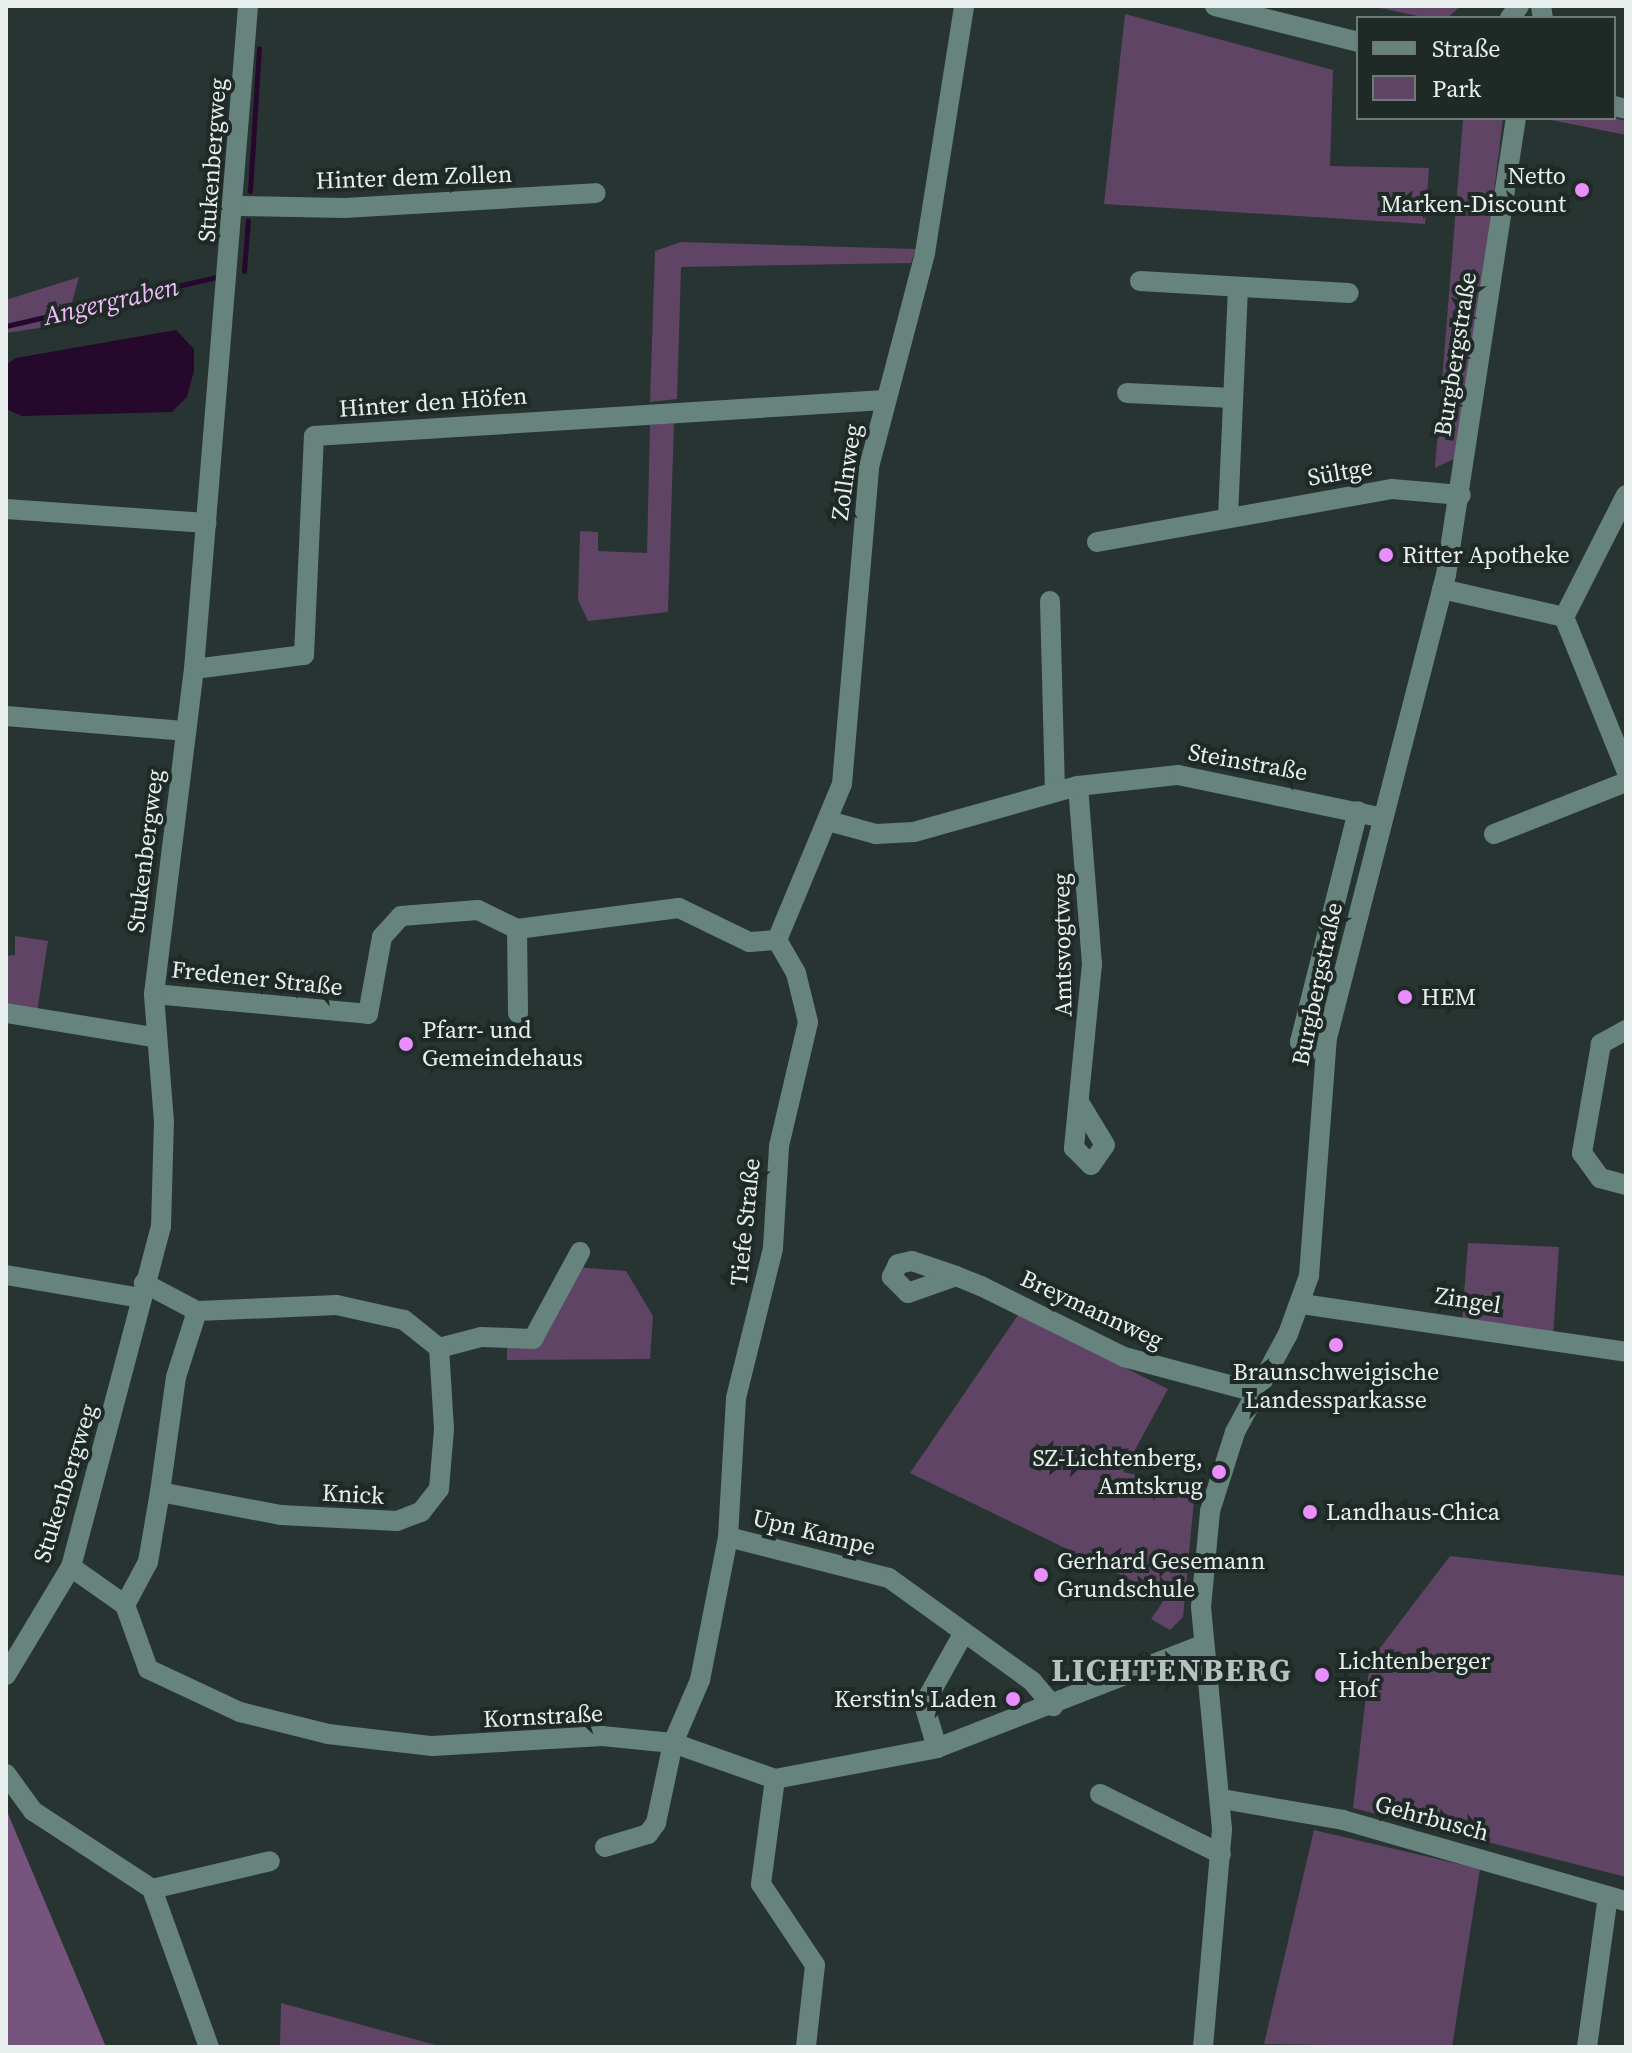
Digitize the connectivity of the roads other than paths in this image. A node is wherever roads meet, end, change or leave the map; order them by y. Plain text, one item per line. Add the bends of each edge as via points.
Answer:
1 (248, 6) edge
2 (964, 6) edge
3 (1215, 6) edge
4 (1356, 41) edge
5 (1499, 120) edge
6 (1516, 120) edge
7 (1512, 147) junction
8 (596, 193) dead end
9 (235, 206) junction
10 (1140, 281) dead end
11 (1238, 287) junction
12 (1349, 293) dead end
13 (1127, 393) dead end
14 (1233, 398) junction
15 (884, 400) junction
16 (1461, 495) junction
17 (1626, 495) edge
18 (6, 509) edge
19 (1228, 517) junction
20 (207, 523) junction
21 (1097, 542) dead end
22 (1442, 589) junction
23 (1050, 601) dead end
24 (1564, 617) junction
25 (194, 669) junction
26 (6, 716) edge
27 (186, 731) junction
28 (1626, 770) edge
29 (1626, 782) edge
30 (1078, 786) junction
31 (1055, 792) junction
32 (1358, 811) junction
33 (1383, 818) junction
34 (832, 822) junction
35 (1494, 834) dead end
36 (517, 929) junction
37 (767, 942) junction
38 (154, 994) junction
39 (6, 1013) edge
40 (518, 1013) dead end
41 (1626, 1030) edge
42 (153, 1037) junction
43 (1325, 1052) junction
44 (1080, 1104) dead end
45 (1626, 1185) edge
46 (580, 1252) dead end
47 (6, 1275) edge
48 (956, 1276) dead end
49 (142, 1291) junction
50 (1302, 1304) junction
51 (197, 1311) junction
52 (439, 1348) junction
53 (1626, 1352) edge
54 (1256, 1392) junction
55 (160, 1492) junction
56 (728, 1537) junction
57 (71, 1567) junction
58 (125, 1605) junction
59 (962, 1636) junction
60 (1203, 1645) junction
61 (6, 1675) edge
62 (1053, 1706) junction
63 (673, 1743) junction
64 (937, 1748) junction
65 (6, 1774) edge
66 (775, 1779) junction
67 (1100, 1794) dead end
68 (1222, 1799) junction
69 (605, 1847) dead end
70 (1221, 1854) junction
71 (270, 1861) dead end
72 (152, 1889) junction
73 (1617, 1898) edge
74 (209, 2047) edge
75 (806, 2047) edge
76 (1203, 2047) edge
77 (1587, 2047) edge

1 - 9 street, Stukenbergweg
2 - 15 street, Zollnweg via 925,253
3 - 4 street
5 - 7 street
6 - 7 street, Burgbergstraße
7 - 16 street, Burgbergstraße
8 - 9 street, Hinter dem Zollen via 345,208
9 - 20 street, Stukenbergweg
10 - 11 street
11 - 12 street
11 - 14 street
13 - 14 street
14 - 19 street
15 - 25 street, Hinter den Höfen via 314,436 304,655
15 - 34 street, Zollnweg via 866,488 842,784
16 - 19 street, Sültge via 1392,489
16 - 22 street, Burgbergstraße
17 - 24 street
18 - 20 street
19 - 21 street, Sültge
20 - 25 street, Stukenbergweg
22 - 24 street
22 - 33 street, Burgbergstraße
23 - 31 street
24 - 28 street
25 - 27 street, Stukenbergweg
26 - 27 street
27 - 38 street, Stukenbergweg
29 - 35 street
30 - 31 street, Steinstraße
30 - 32 street, Steinstraße via 1178,775
30 - 44 street, Amtsvogtweg via 1092,964
31 - 34 street, Steinstraße via 914,832 876,834
32 - 33 street, Steinstraße
32 - 43 street via 1300,1042
33 - 43 street, Burgbergstraße
34 - 37 street, Zollnweg
36 - 37 street via 679,908
36 - 38 street, Fredener Straße via 478,910 401,916 382,937 368,1014
36 - 40 street
37 - 56 street, Tiefe Straße via 796,973 808,1022 779,1146 773,1248 736,1398
38 - 42 street, Stukenbergweg
39 - 42 street
41 - 45 street via 1601,1044 1582,1153 1600,1178
42 - 49 street, Stukenbergweg via 165,1169 161,1227
43 - 50 street, Burgbergstraße via 1315,1242
46 - 52 street via 533,1339 481,1337
47 - 49 street
48 - 54 street, Breymannweg via 1124,1357
49 - 51 street
49 - 57 street, Stukenbergweg
50 - 53 street, Zingel
50 - 54 street, Burgbergstraße
51 - 52 street via 368,1309 404,1320
51 - 55 street via 176,1377
52 - 55 street, Knick via 446,1369 439,1489 421,1512 366,1523
54 - 60 street, Burgbergstraße via 1215,1486 1202,1579
55 - 58 street via 148,1562
56 - 59 street, Upn Kampe via 889,1578
56 - 63 street, Tiefe Straße via 700,1680
57 - 58 street
57 - 61 street, Stukenbergweg
58 - 63 street, Kornstraße via 148,1669 240,1712 328,1734 432,1746 602,1736
59 - 62 street, Upn Kampe via 1032,1681
59 - 64 street via 924,1704
60 - 62 street
60 - 68 street, Burgbergstraße
62 - 64 street
63 - 66 street, Kornstraße
63 - 69 street, Tiefe Straße via 653,1829
64 - 66 street
65 - 72 street via 33,1811
66 - 75 street via 761,1884 815,1965
67 - 70 street
68 - 70 street, Burgbergstraße
68 - 73 street, Gehrbusch via 1343,1820
70 - 76 street, Burgbergstraße
71 - 72 street
72 - 74 street via 166,1913
73 - 77 street

